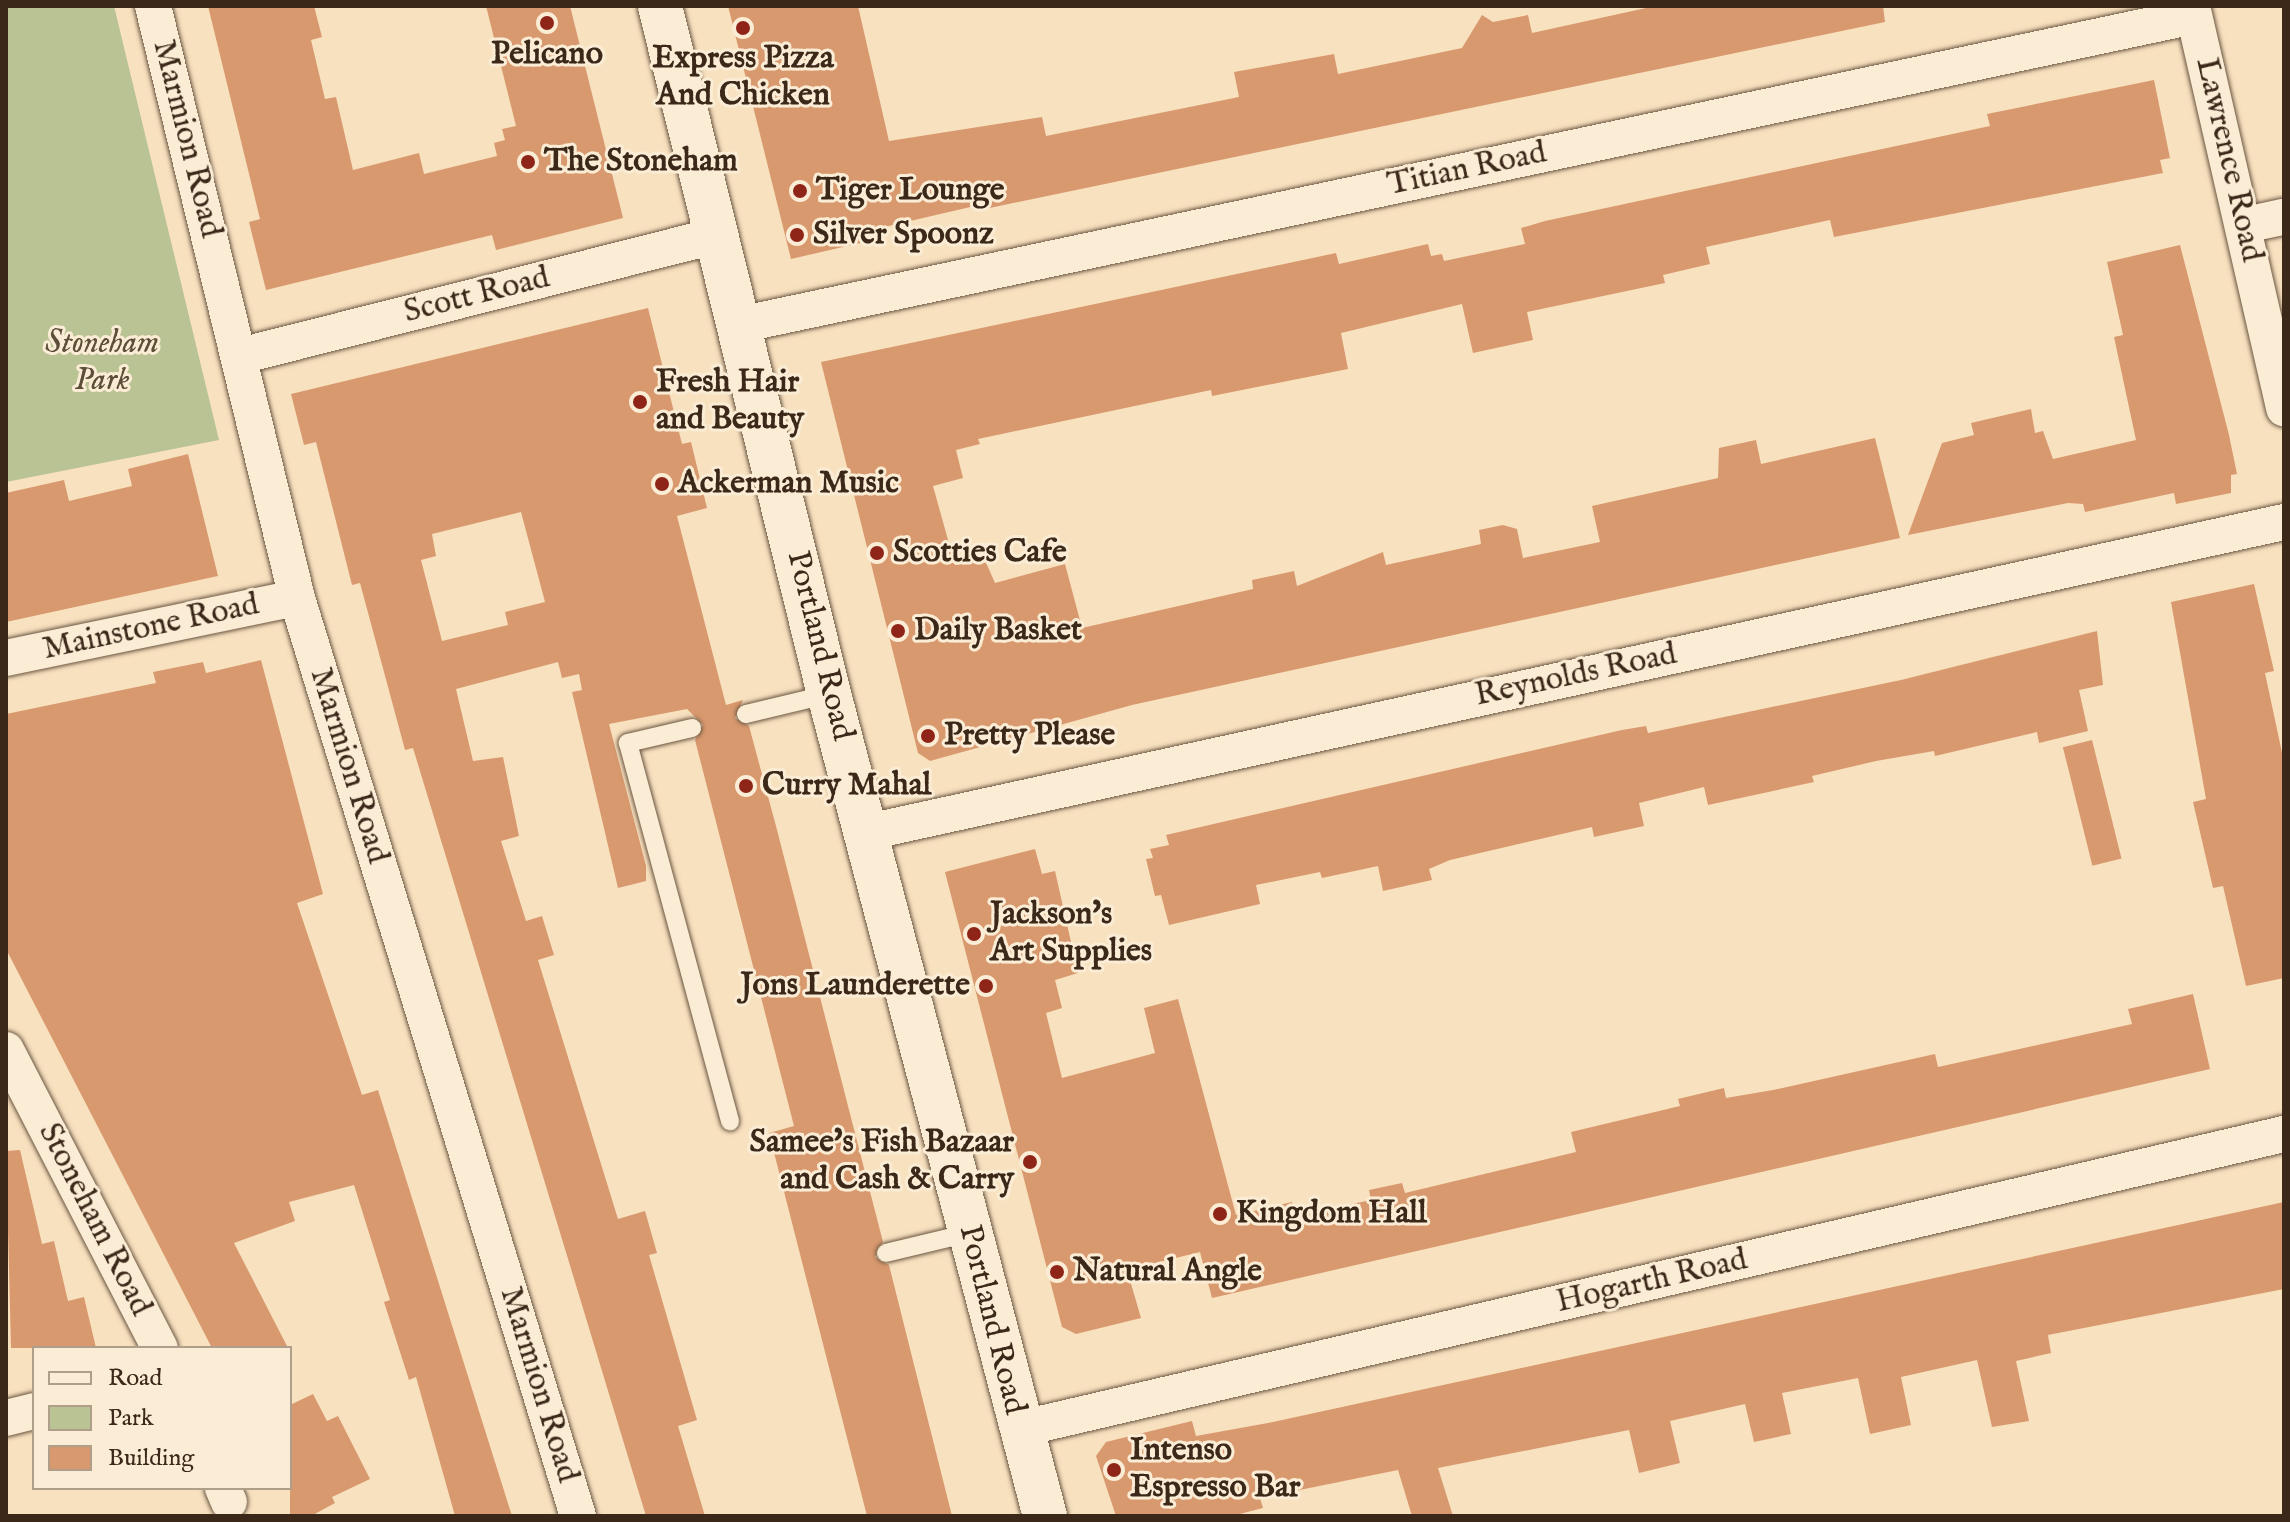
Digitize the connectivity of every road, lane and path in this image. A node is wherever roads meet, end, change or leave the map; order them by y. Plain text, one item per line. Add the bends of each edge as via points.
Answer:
1 (153, 6) edge
2 (660, 6) edge
3 (2193, 11) edge
4 (2284, 217) edge
5 (2245, 225) junction
6 (715, 236) junction
7 (739, 325) junction
8 (240, 356) junction
9 (2284, 409) edge
10 (2284, 522) edge
11 (297, 598) junction
12 (6, 658) edge
13 (829, 694) junction
14 (746, 714) dead end
15 (692, 728) dead end
16 (868, 832) junction
17 (10, 1068) edge
18 (730, 1122) dead end
19 (2284, 1134) edge
20 (969, 1233) junction
21 (886, 1253) dead end
22 (159, 1346) edge
23 (32, 1412) edge
24 (6, 1418) edge
25 (1019, 1429) junction
26 (578, 1516) edge
27 (1045, 1516) edge

1 - 8 street, Marmion Road
2 - 6 street, Portland Road
3 - 5 street, Lawrence Road
3 - 7 street, Titian Road
4 - 5 street
5 - 9 street, Lawrence Road
6 - 7 street, Portland Road
6 - 8 street, Scott Road
7 - 13 street, Portland Road
8 - 11 street, Marmion Road
10 - 16 street, Reynolds Road
11 - 12 street, Mainstone Road
11 - 26 street, Marmion Road
13 - 14 lane
13 - 16 street, Portland Road
15 - 18 lane via 628,743
16 - 20 street, Portland Road
17 - 22 street, Stoneham Road
19 - 25 street, Hogarth Road
20 - 21 lane
20 - 25 street, Portland Road
23 - 24 street
25 - 27 street, Portland Road

